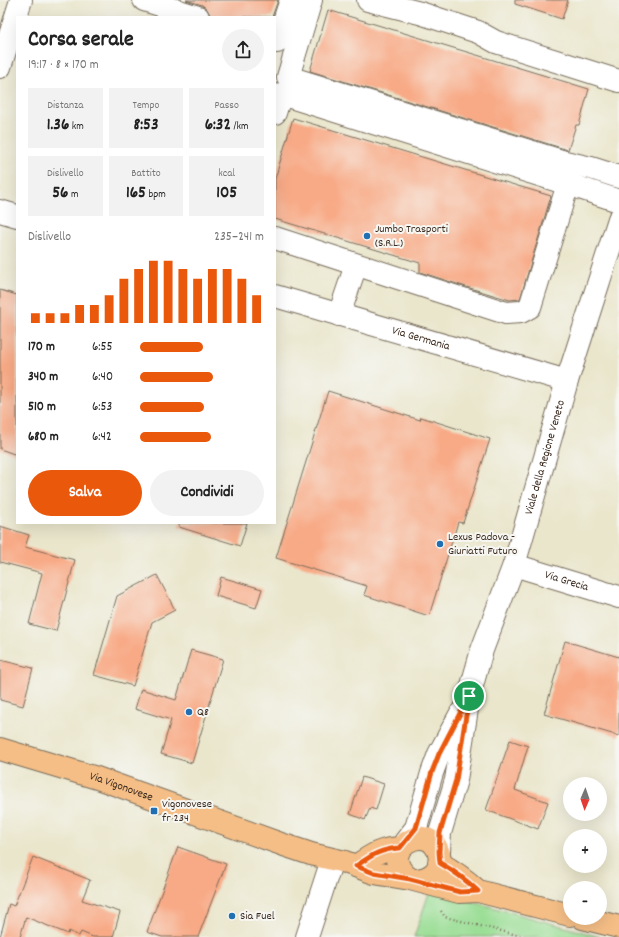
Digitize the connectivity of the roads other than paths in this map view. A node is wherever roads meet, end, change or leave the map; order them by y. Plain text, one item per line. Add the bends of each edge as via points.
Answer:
1 (21, 0) edge
2 (144, 0) edge
3 (290, 0) edge
4 (311, 0) edge
5 (368, 0) edge
6 (195, 16) edge
7 (276, 42) edge
8 (0, 67) edge
9 (619, 81) edge
10 (276, 111) edge
11 (619, 176) edge
12 (568, 184) junction
13 (619, 201) edge
14 (0, 211) edge
15 (16, 216) edge
16 (619, 219) edge
17 (276, 238) edge
18 (356, 265) junction
19 (276, 296) edge
20 (339, 315) junction
21 (567, 381) junction
22 (514, 565) junction
23 (619, 597) edge
24 (469, 696) junction
25 (0, 749) edge
26 (403, 845) junction
27 (439, 858) junction
28 (332, 860) junction
29 (356, 866) junction
30 (413, 879) junction
31 (478, 891) junction
32 (563, 913) edge
33 (607, 924) edge
34 (619, 927) edge
35 (307, 937) edge

1 - 8 street
2 - 6 street
3 - 7 street
4 - 11 street via 288,77 565,162
5 - 9 street via 420,13 478,32 496,42
10 - 12 street via 281,94
12 - 13 street
12 - 18 street via 530,308 521,312 506,313
14 - 15 street
16 - 21 street, Viale della Regione Veneto
17 - 18 street
18 - 20 street
19 - 20 street, Via Germania
20 - 21 street, Via Germania
21 - 22 street, Viale della Regione Veneto
22 - 23 street, Via Grecia
22 - 24 street, Viale della Regione Veneto via 482,650
24 - 26 street, Viale della Regione Veneto via 439,754 416,828
24 - 27 street, Viale della Regione Veneto via 456,780 440,833
25 - 28 main road, Via Vigonovese via 97,778
26 - 27 main road, Via Vigonovese via 413,838 421,838 432,843
26 - 29 main road, Via Vigonovese via 373,854
26 - 30 main road via 397,856 400,870
27 - 30 main road via 434,873 423,880
27 - 31 main road, Via Vigonovese
28 - 29 main road, Via Vigonovese
28 - 35 street
29 - 30 main road, Via Vigonovese via 374,873
30 - 31 main road, Via Vigonovese via 460,892
31 - 32 main road, Via Vigonovese
33 - 34 main road

